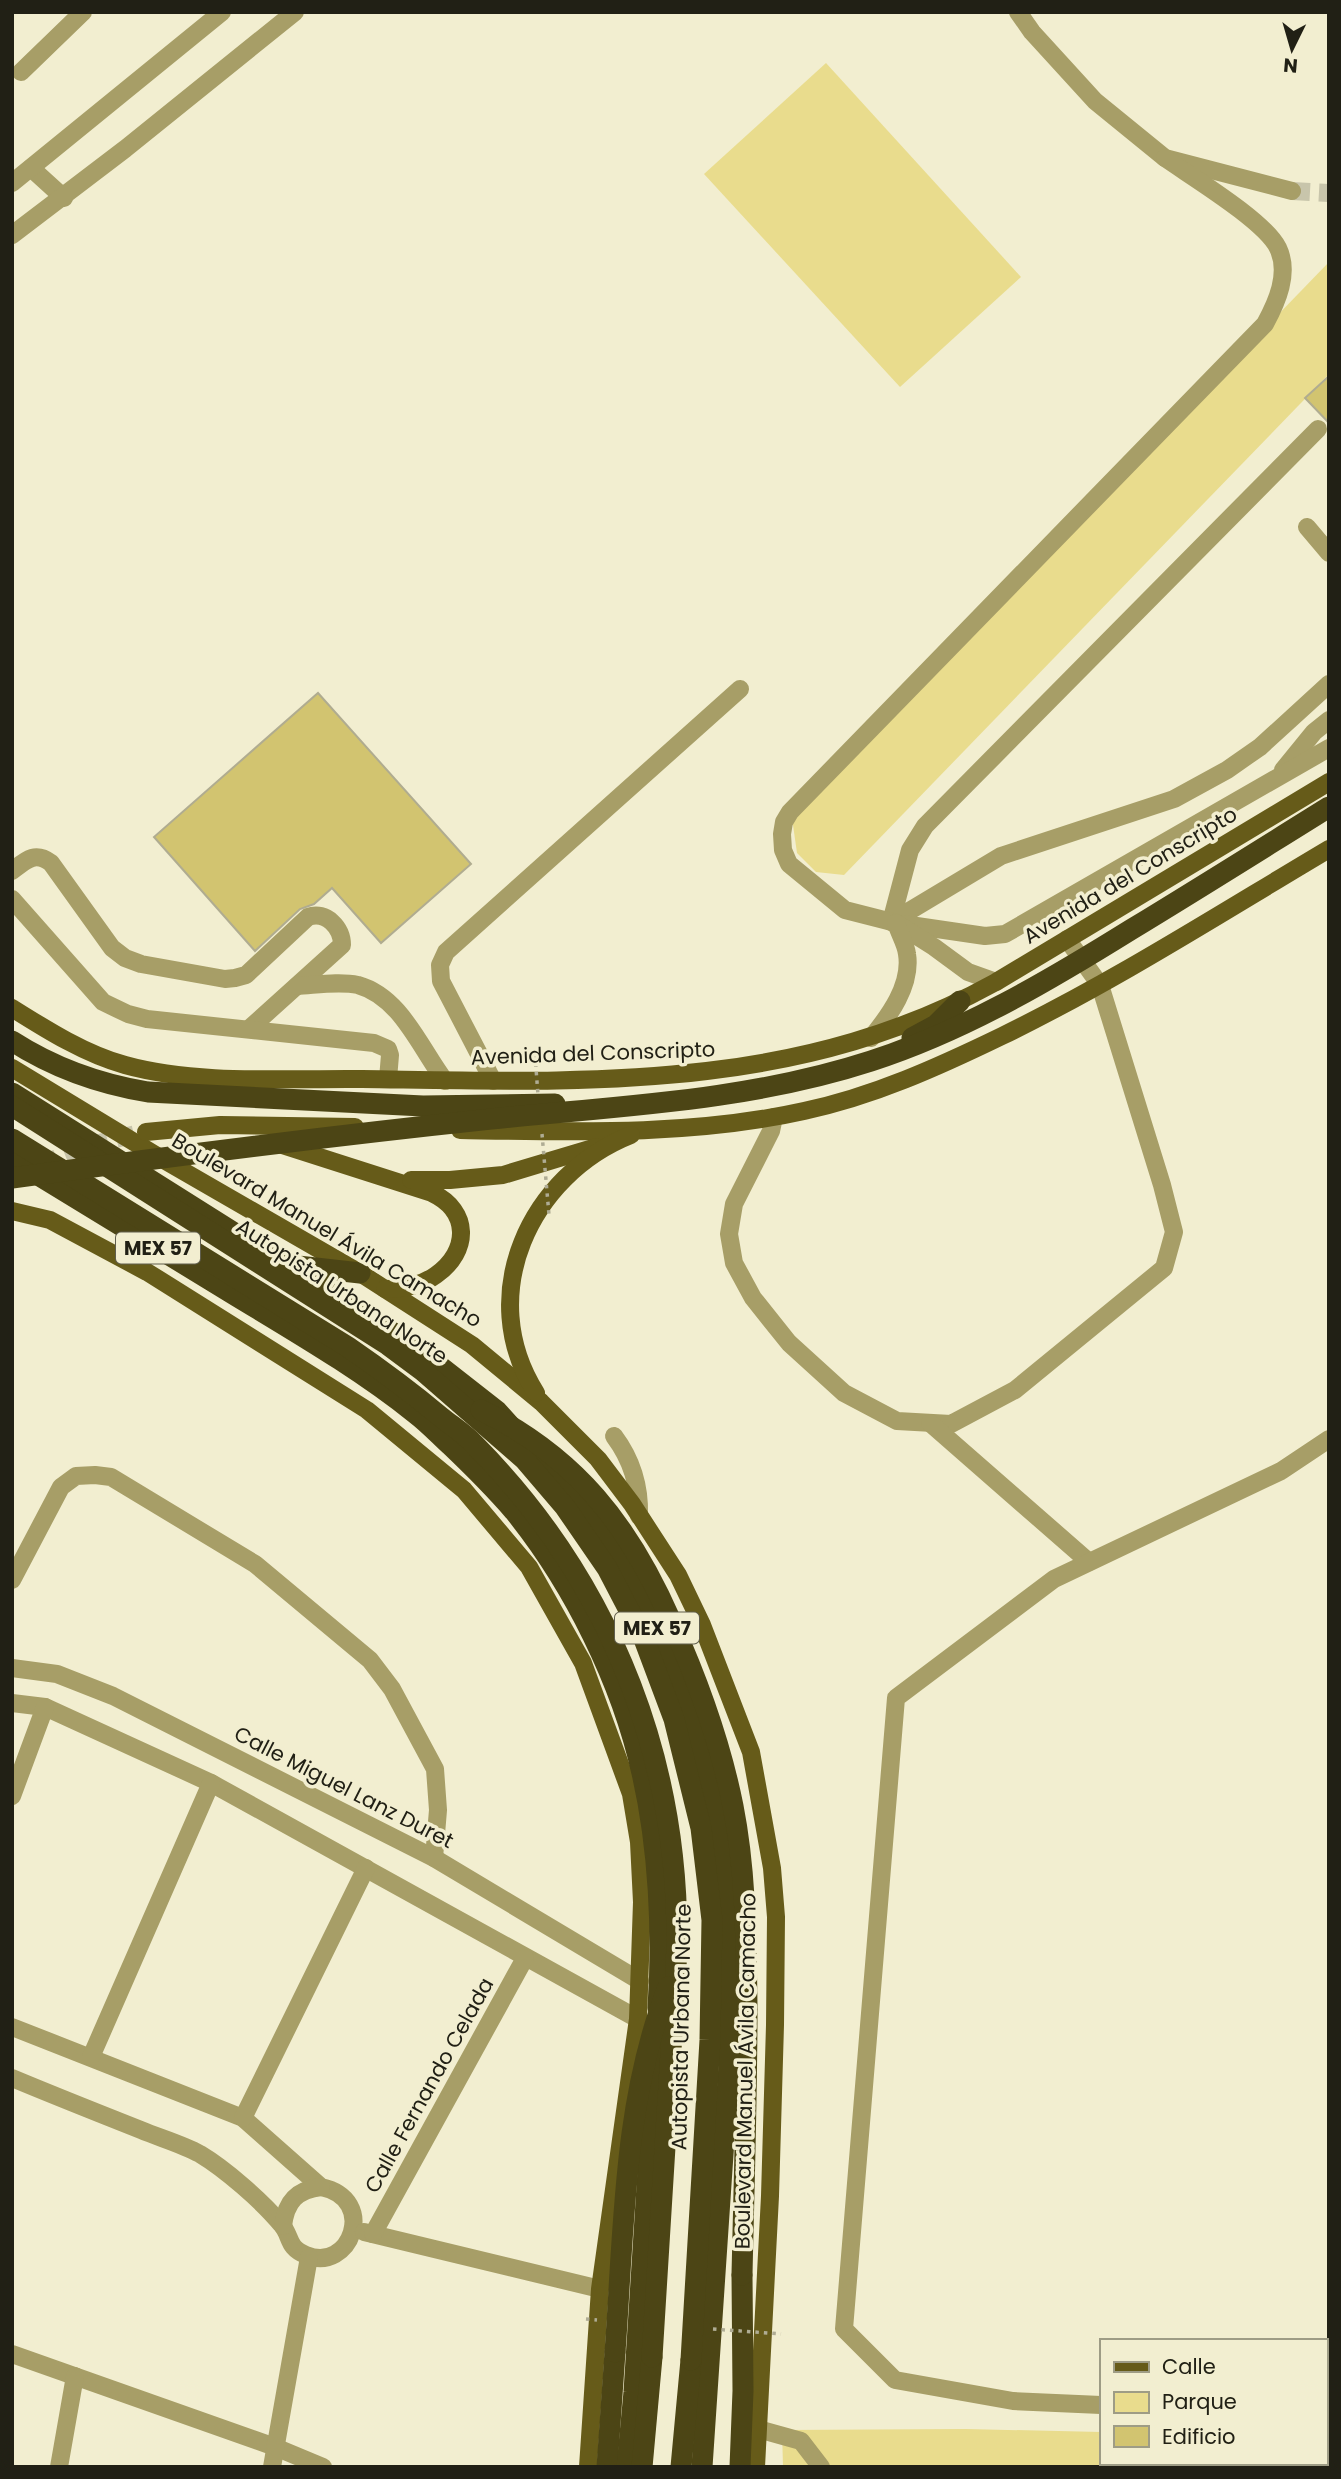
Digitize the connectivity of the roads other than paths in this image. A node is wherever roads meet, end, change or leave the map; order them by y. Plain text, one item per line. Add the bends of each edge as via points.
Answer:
1 (83, 12) edge
2 (222, 12) edge
3 (295, 12) edge
4 (1018, 12) edge
5 (21, 72) dead end
6 (1165, 158) junction
7 (31, 168) junction
8 (12, 183) edge
9 (1292, 191) tunnel mouth
10 (64, 198) junction
11 (12, 235) edge
12 (1318, 429) dead end
13 (1307, 527) dead end
14 (1329, 553) edge
15 (1329, 684) edge
16 (740, 689) dead end
17 (1329, 720) edge
18 (1329, 748) edge
19 (1277, 778) junction
20 (1329, 782) edge
21 (1174, 799) junction
22 (1329, 807) edge
23 (1189, 828) junction
24 (1329, 849) edge
25 (12, 871) edge
26 (12, 899) edge
27 (893, 923) junction
28 (1067, 939) junction
29 (996, 982) junction
30 (1100, 985) junction
31 (297, 986) junction
32 (960, 1001) junction
33 (12, 1008) edge
34 (250, 1028) junction
35 (871, 1038) junction
36 (12, 1041) edge
37 (12, 1068) edge
38 (694, 1073) junction
39 (388, 1079) junction
40 (446, 1081) junction
41 (493, 1081) junction
42 (739, 1087) junction
43 (12, 1093) edge
44 (12, 1106) edge
45 (774, 1117) junction
46 (220, 1125) junction
47 (643, 1130) junction
48 (146, 1132) tunnel mouth
49 (12, 1139) edge
50 (614, 1142) junction
51 (12, 1159) edge
52 (383, 1177) junction
53 (12, 1178) edge
54 (12, 1211) edge
55 (282, 1264) junction
56 (360, 1273) junction
57 (384, 1289) junction
58 (459, 1401) junction
59 (541, 1402) junction
60 (930, 1423) junction
61 (614, 1436) dead end
62 (1329, 1438) edge
63 (639, 1516) junction
64 (1089, 1562) junction
65 (12, 1580) edge
66 (12, 1668) edge
67 (12, 1703) edge
68 (45, 1707) junction
69 (211, 1783) junction
70 (12, 1796) edge
71 (434, 1858) junction
72 (366, 1868) junction
73 (525, 1958) junction
74 (676, 1969) junction
75 (640, 1980) junction
76 (638, 2019) junction
77 (12, 2026) edge
78 (91, 2057) junction
79 (12, 2078) edge
80 (243, 2118) junction
81 (321, 2187) junction
82 (283, 2225) junction
83 (354, 2229) junction
84 (373, 2234) junction
85 (309, 2257) junction
86 (600, 2289) junction
87 (741, 2314) junction
88 (12, 2354) edge
89 (75, 2376) junction
90 (634, 2392) junction
91 (1100, 2405) edge
92 (758, 2429) junction
93 (275, 2447) junction
94 (59, 2467) edge
95 (271, 2467) edge
96 (323, 2467) edge
97 (589, 2467) edge
98 (607, 2467) edge
99 (615, 2467) edge
100 (627, 2467) edge
101 (642, 2467) edge
102 (681, 2467) edge
103 (702, 2467) edge
104 (725, 2467) edge
105 (740, 2467) edge
106 (756, 2467) edge
107 (821, 2467) edge

1 - 5 street
2 - 7 street
3 - 10 street
4 - 6 street via 1095,101
6 - 9 street
6 - 27 street via 1260,225 1278,248 1283,270 1278,299 1265,324 783,822 783,850 789,864 845,910
7 - 8 street
7 - 10 street
10 - 11 street
12 - 27 street via 925,826 910,850
13 - 14 street
15 - 21 street via 1260,747
16 - 41 street via 446,952 440,965 441,981
17 - 19 street
18 - 19 street
19 - 23 street
20 - 28 main road, Avenida del Conscripto
21 - 23 street
21 - 27 street via 1001,856
22 - 53 highway, bridge via 1021,995 931,1039 832,1073 735,1094 364,1132
23 - 27 street via 1005,934 985,936
24 - 30 main road
25 - 31 street via 35,856 51,863 112,948 125,958 225,979 246,975 308,917 326,917 340,934 342,945
26 - 34 street via 103,1002 147,1019
27 - 29 street via 968,972
27 - 35 street via 907,954 906,975 898,1000
28 - 29 main road, Avenida del Conscripto
28 - 30 street
29 - 32 main road, Avenida del Conscripto
30 - 45 main road via 937,1068 838,1103
30 - 60 street via 1174,1232 1164,1268 1015,1390 951,1424
31 - 34 street
31 - 40 street via 355,985 376,992 402,1015
32 - 35 main road, Avenida del Conscripto
32 - 42 highway via 921,1035 878,1052
33 - 39 main road, Avenida del Conscripto via 88,1051 124,1065 170,1074
34 - 39 street via 383,1046 390,1055
35 - 38 main road, Avenida del Conscripto via 805,1055
36 - 42 highway via 76,1074 148,1091 383,1105 532,1105
37 - 56 main road, Boulevard Manuel Ávila Camacho
38 - 41 main road, Avenida del Conscripto
38 - 42 main road
39 - 40 main road, Avenida del Conscripto
40 - 41 main road, Avenida del Conscripto
43 - 55 highway, Boulevard Manuel Ávila Camacho / MEX 57
44 - 58 highway, Autopista Urbana Norte, bridge via 387,1345
45 - 47 main road
45 - 60 street via 734,1204 729,1234 734,1263 753,1298 789,1343 844,1393 897,1421
46 - 47 main road
46 - 48 main road
46 - 52 main road
47 - 50 main road
49 - 74 highway, Autopista Urbana Norte, bridge via 391,1377 473,1442 540,1518 589,1595 647,1726 668,1820 678,1919
50 - 52 main road via 503,1174 450,1180
50 - 59 main road via 555,1189 524,1236 516,1260 511,1326 522,1366
51 - 90 highway, MEX 57 via 305,1337 418,1415 514,1512 573,1599 605,1663 642,1774 660,1913 660,1985
52 - 57 main road via 441,1197 456,1212 461,1230 454,1258 435,1276 410,1287
54 - 75 main road via 50,1220 147,1272 368,1410 464,1490 529,1567 583,1663 631,1794 642,1902
55 - 56 highway
55 - 103 highway, Boulevard Manuel Ávila Camacho / MEX 57 via 414,1346 497,1411 570,1492 627,1571 664,1642 691,1717 716,1820 730,1964 729,2065
56 - 57 main road, Boulevard Manuel Ávila Camacho
57 - 59 main road, Boulevard Manuel Ávila Camacho via 472,1345
58 - 87 highway, bridge via 548,1450 608,1513 661,1597 710,1717 733,1806 744,1889 747,2050
58 - 102 highway, Autopista Urbana Norte, bridge via 524,1459 565,1507 607,1568 644,1639 674,1719 701,1828 712,1920 710,2040
59 - 63 main road, Boulevard Manuel Ávila Camacho via 598,1459
60 - 64 street
61 - 63 street via 635,1476
62 - 64 street via 1280,1471
63 - 92 main road, Boulevard Manuel Ávila Camacho via 696,1612 751,1752 772,1868 775,2025
64 - 91 street via 1054,1579 896,1698 844,2329 895,2380 1013,2401
65 - 71 street via 61,1487 76,1476 111,1477 255,1564 370,1660 392,1689 435,1769
66 - 71 street, Calle Miguel Lanz Duret via 57,1674 113,1696
67 - 68 street
68 - 69 street
68 - 70 street
69 - 72 street
69 - 78 street
71 - 75 street, Calle Miguel Lanz Duret
72 - 73 street
72 - 80 street
73 - 76 street
73 - 84 street, Calle Fernando Celada
74 - 98 highway, bridge via 656,2018 632,2134
74 - 101 highway, Autopista Urbana Norte, bridge
75 - 76 main road
76 - 86 main road
77 - 78 street
78 - 80 street
79 - 82 street via 200,2154
80 - 81 street
81 - 82 street via 293,2197
81 - 83 street via 332,2189 350,2204
82 - 85 street via 287,2239
83 - 84 street
83 - 85 street via 338,2253
84 - 86 street
85 - 93 street
86 - 97 main road
87 - 104 highway
87 - 105 highway
88 - 89 street
89 - 93 street
89 - 94 street
90 - 99 highway
90 - 100 highway, MEX 57
92 - 106 main road, Boulevard Manuel Ávila Camacho
92 - 107 street via 801,2441
93 - 95 street
93 - 96 street

